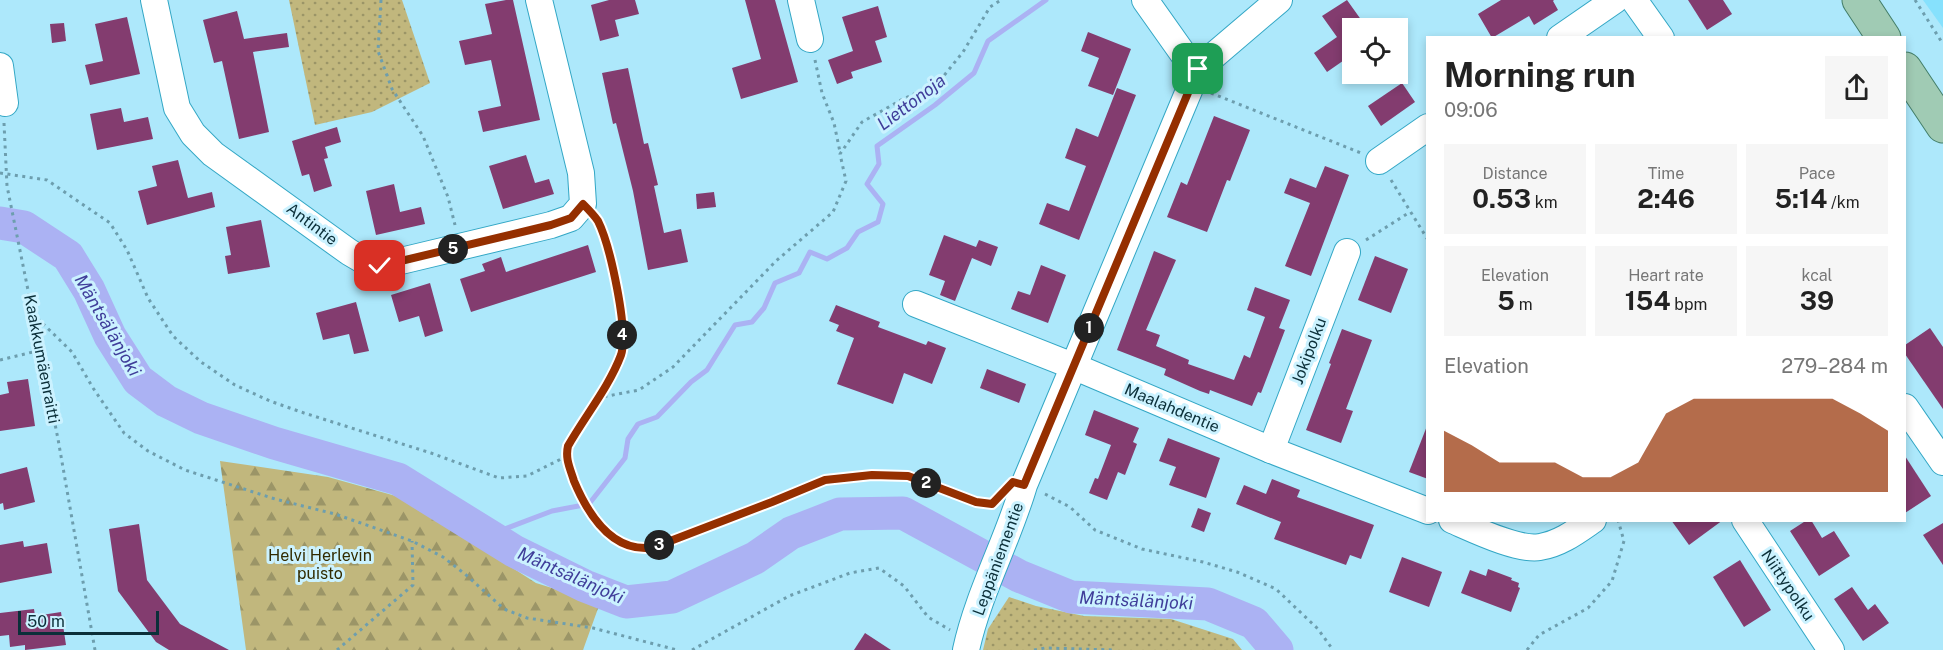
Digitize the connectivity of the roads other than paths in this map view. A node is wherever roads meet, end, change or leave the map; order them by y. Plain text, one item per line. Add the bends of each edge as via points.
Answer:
1 (153, 0) edge
2 (539, 0) edge
3 (801, 0) edge
4 (1145, 0) edge
5 (1280, 0) edge
6 (1615, 0) edge
7 (1634, 0) edge
8 (1859, 0) edge
9 (1563, 36) edge
10 (1660, 36) edge
11 (1883, 36) edge
12 (810, 39) road end
13 (0, 66) edge
14 (1906, 70) edge
15 (1193, 79) junction
16 (5, 103) road end
17 (1943, 126) edge
18 (1426, 128) edge
19 (1379, 161) road end
20 (1347, 252) road end
21 (916, 304) dead end
22 (1073, 366) junction
23 (1906, 408) edge
24 (1271, 450) junction
25 (1943, 462) edge
26 (1426, 510) edge
27 (1457, 522) edge
28 (1590, 522) edge
29 (1746, 522) edge
30 (967, 648) edge
31 (1831, 650) edge

1 - 2 street, Antintie via 177,108 193,134 213,154 350,252 380,266 551,225 571,218 583,204 581,173
3 - 12 street
4 - 15 street via 1191,65
5 - 15 street, Leppäniementie
6 - 9 street
7 - 10 street
8 - 11 main road
13 - 16 street
14 - 17 main road
15 - 22 street, Leppäniementie
18 - 19 street
20 - 24 street, Jokipolku
21 - 22 street, Maalahdentie
22 - 24 street, Maalahdentie
22 - 30 street, Leppäniementie via 1024,485
23 - 25 street
24 - 26 street, Maalahdentie
27 - 28 street via 1510,543 1538,548 1559,542
29 - 31 street, Niittypolku

